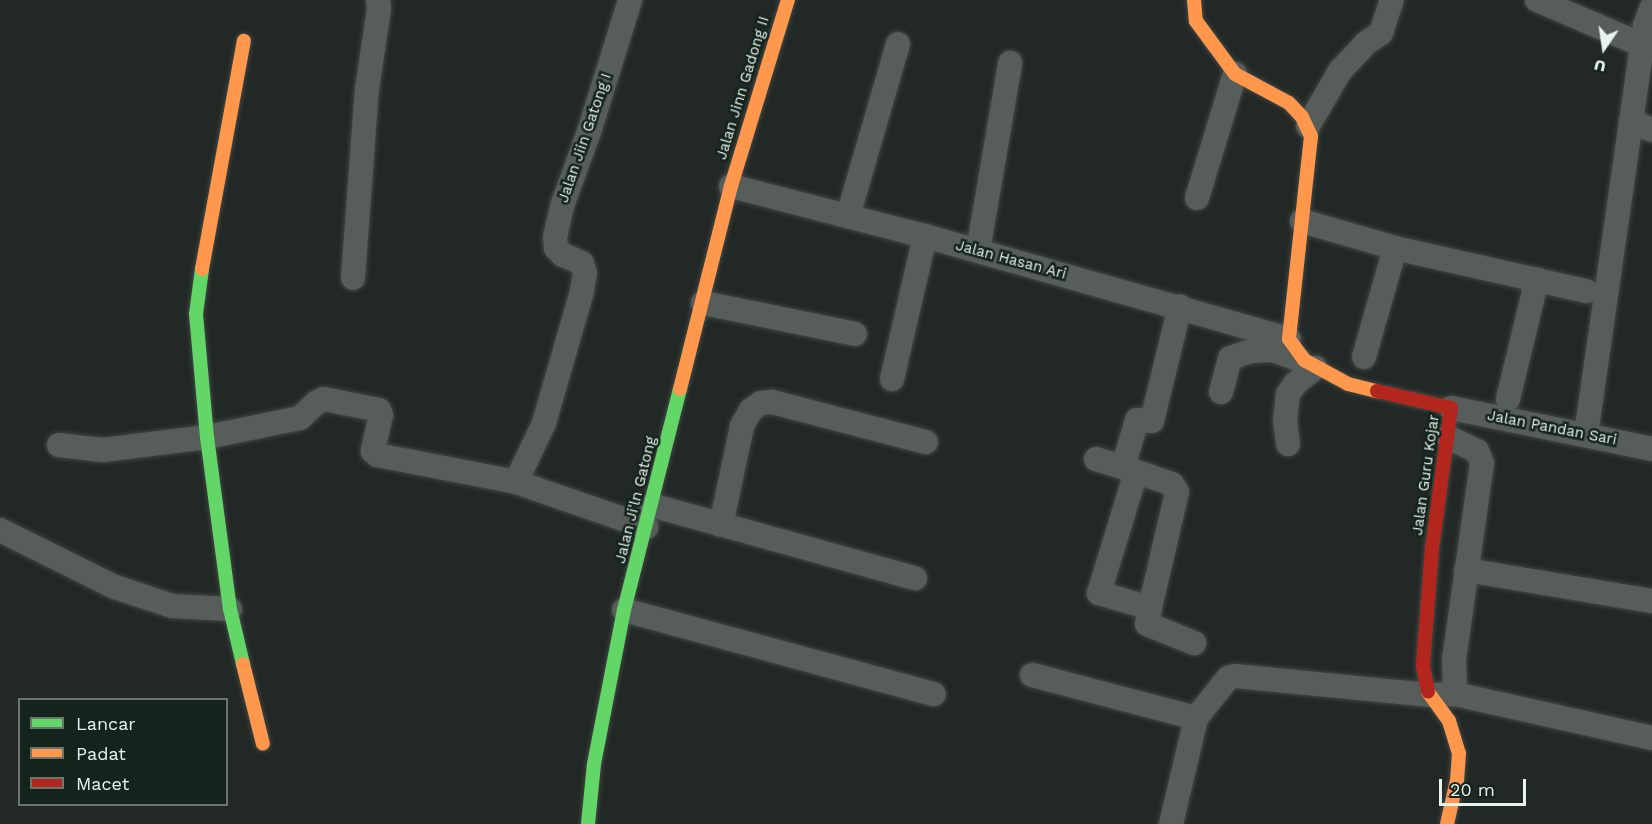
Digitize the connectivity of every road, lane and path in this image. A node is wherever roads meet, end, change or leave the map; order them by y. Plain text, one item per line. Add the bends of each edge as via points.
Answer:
1 (378, 0) edge
2 (630, 0) edge
3 (788, 0) edge
4 (1194, 0) edge
5 (1392, 0) edge
6 (1537, 0) edge
7 (1648, 27) edge
8 (244, 41) dead end
9 (898, 44) dead end
10 (1010, 63) dead end
11 (1235, 74) junction
12 (1641, 125) edge
13 (1308, 126) junction
14 (731, 186) junction
15 (1197, 198) dead end
16 (848, 216) junction
17 (1302, 221) junction
18 (926, 236) junction
19 (1395, 248) junction
20 (978, 251) junction
21 (353, 278) dead end
22 (1537, 279) junction
23 (1586, 291) dead end
24 (703, 303) junction
25 (1180, 306) junction
26 (855, 334) dead end
27 (1289, 339) junction
28 (1364, 357) dead end
29 (1309, 364) junction
30 (892, 379) dead end
31 (1221, 392) dead end
32 (1508, 399) dead end
33 (1452, 408) junction
34 (1586, 434) junction
35 (207, 437) junction
36 (1448, 437) junction
37 (926, 442) dead end
38 (1288, 444) dead end
39 (59, 445) dead end
40 (1652, 449) edge
41 (1096, 459) dead end
42 (1129, 470) junction
43 (516, 482) junction
44 (649, 516) junction
45 (721, 525) junction
46 (0, 531) edge
47 (1466, 570) junction
48 (915, 578) dead end
49 (1652, 601) edge
50 (1150, 608) junction
51 (230, 609) junction
52 (624, 610) junction
53 (1194, 643) dead end
54 (1032, 675) dead end
55 (934, 694) dead end
56 (1455, 694) junction
57 (1428, 695) junction
58 (1196, 718) junction
59 (1652, 738) edge
60 (262, 744) dead end
61 (588, 824) edge
62 (1171, 824) edge
63 (1447, 824) edge

1 - 21 street
2 - 43 street, Jalan Jiin Gatong I via 555,237 556,248 563,255 582,262 582,291 544,423
3 - 14 street, Jalan Jinn Gadong II
4 - 11 street via 1196,21
5 - 13 street via 1381,33 1340,71
6 - 7 street
7 - 12 street
8 - 35 street via 196,300
9 - 16 street
10 - 20 street
11 - 13 street via 1279,95
11 - 15 street
12 - 34 street
13 - 17 street via 1311,136
14 - 16 street, Jalan Hasan Ari
14 - 24 street, Jalan Ji'ln Gatong
16 - 18 street, Jalan Hasan Ari
17 - 19 street
17 - 27 street
18 - 20 street, Jalan Hasan Ari
18 - 30 street
19 - 22 street
19 - 28 street
20 - 25 street, Jalan Hasan Ari
22 - 23 street
22 - 32 street
24 - 26 street
24 - 44 street, Jalan Ji'ln Gatong
25 - 27 street, Jalan Hasan Ari
25 - 42 street via 1152,421 1137,420
27 - 29 street, Jalan Guru Kojar
29 - 31 street via 1272,350 1252,351 1230,358
29 - 33 street, Jalan Guru Kojar via 1348,384
29 - 38 street via 1287,394
33 - 34 street, Jalan Pandan Sari
33 - 36 street, Jalan Guru Kojar
34 - 40 street, Jalan Pandan Sari
35 - 39 street via 103,450
35 - 43 street via 300,418 324,399 379,410 373,451 377,455
35 - 51 street
36 - 47 street via 1477,451 1482,463
36 - 57 street, Jalan Guru Kojar via 1432,548 1423,666
37 - 45 street via 772,402 760,403 742,426
41 - 42 street
42 - 50 street via 1172,484 1178,492
42 - 50 street via 1099,593
43 - 44 street
44 - 45 street
44 - 52 street, Jalan Ji'ln Gatong
45 - 48 street
46 - 51 street via 143,597 172,606
47 - 49 street
47 - 56 street via 1454,659
50 - 53 street via 1147,624
51 - 60 street
52 - 55 street
52 - 61 street, Jalan Ji'ln Gatong via 594,764
54 - 58 street
56 - 57 street
56 - 59 street
57 - 58 street via 1235,676 1228,678
57 - 63 street, Jalan Guru Kojar via 1449,721 1459,753
58 - 62 street

